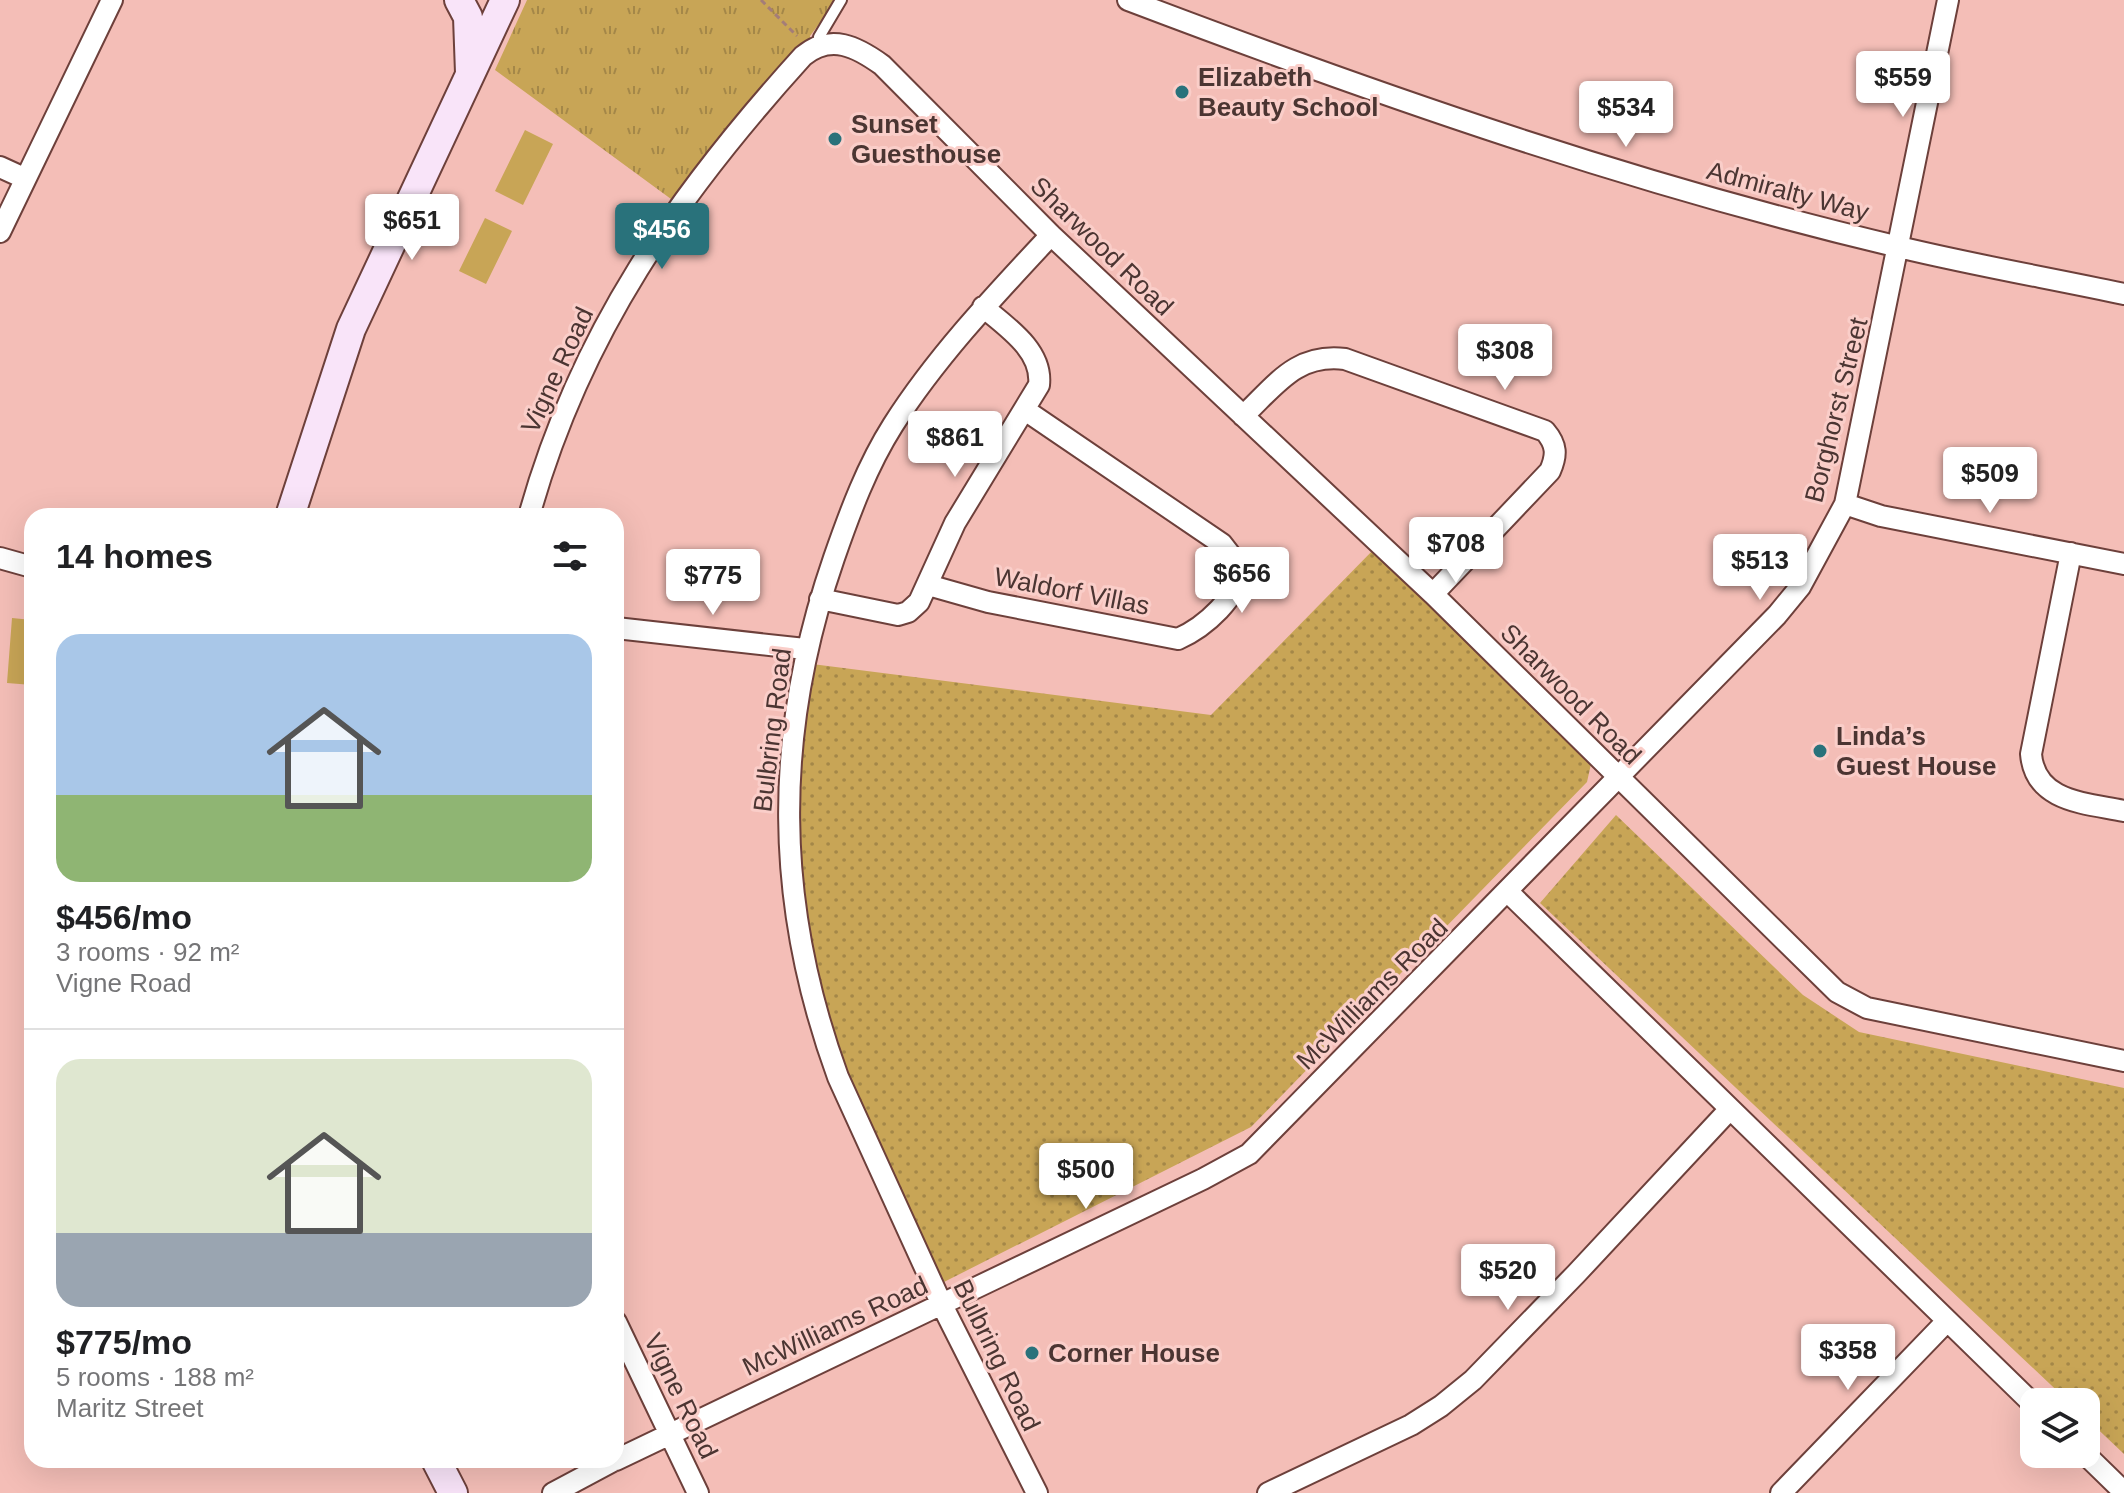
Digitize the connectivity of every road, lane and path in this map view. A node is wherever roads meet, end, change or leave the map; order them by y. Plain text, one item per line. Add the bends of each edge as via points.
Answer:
1 (112, 0) edge
2 (459, 0) edge
3 (505, 0) edge
4 (761, 0) edge
5 (841, 0) edge
6 (1128, 0) edge
7 (1948, 0) edge
8 (823, 46) junction
9 (469, 81) junction
10 (0, 167) edge
11 (24, 178) junction
12 (0, 232) edge
13 (1051, 235) junction
14 (1899, 247) junction
15 (2124, 294) edge
16 (983, 307) junction
17 (1025, 410) junction
18 (1243, 416) junction
19 (1845, 504) junction
20 (293, 508) edge
21 (532, 508) edge
22 (2071, 553) junction
23 (0, 558) edge
24 (2124, 564) edge
25 (24, 565) edge
26 (928, 585) junction
27 (1433, 594) junction
28 (820, 599) junction
29 (624, 629) edge
30 (805, 649) junction
31 (1619, 779) junction
32 (2124, 811) edge
33 (1508, 892) junction
34 (2124, 1061) edge
35 (1730, 1109) junction
36 (942, 1305) junction
37 (1947, 1321) junction
38 (624, 1339) edge
39 (2020, 1391) edge
40 (669, 1432) junction
41 (624, 1456) edge
42 (440, 1468) edge
43 (601, 1468) edge
44 (2099, 1468) edge
45 (450, 1491) edge
46 (2124, 1492) edge
47 (553, 1493) edge
48 (698, 1493) edge
49 (1037, 1493) edge
50 (1268, 1493) edge
51 (1781, 1493) edge

1 - 11 street
2 - 9 main road via 471,39
3 - 9 main road
4 - 8 path via 783,25
5 - 8 lane via 819,37
6 - 14 street, Admiralty Way via 1469,123 1694,193
7 - 14 street, Borghorst Street
8 - 13 street, Sharwood Road via 852,45 882,65
8 - 21 street, Vigne Road via 724,150 643,260 563,409
9 - 20 main road via 351,329
10 - 11 street
11 - 12 street
13 - 16 street, Bulbring Road
13 - 18 street, Sharwood Road
14 - 15 street, Admiralty Way
14 - 19 street, Borghorst Street
16 - 17 street via 1039,364 1039,385
16 - 28 street, Bulbring Road via 915,393 877,453
17 - 26 street via 955,523
17 - 26 street, Waldorf Villas via 1222,544 1239,566 1233,592 1178,639
18 - 27 street, Sharwood Road
18 - 27 street via 1294,368 1324,356 1545,431 1556,451 1550,471
19 - 22 street via 1881,516
19 - 31 street, Borghorst Street via 1800,587 1777,615
22 - 24 street
22 - 32 street via 2032,770 2042,787 2068,799
23 - 25 street
26 - 28 street via 919,602 898,615
27 - 31 street, Sharwood Road
28 - 30 street, Bulbring Road
29 - 30 street
30 - 36 street, Bulbring Road via 786,813 798,939 838,1077
31 - 33 street, Borghorst Street
31 - 34 street, Sharwood Road via 1837,992 1867,1008
33 - 35 street
33 - 36 street, McWilliams Road via 1249,1154
35 - 37 street
35 - 50 street via 1473,1380 1411,1425
36 - 40 street, McWilliams Road
36 - 49 street, Bulbring Road
37 - 39 street
37 - 51 street
38 - 40 street, Vigne Road
40 - 41 street, McWilliams Road
40 - 48 street, Vigne Road
42 - 45 main road
43 - 47 street, McWilliams Road
44 - 46 street

